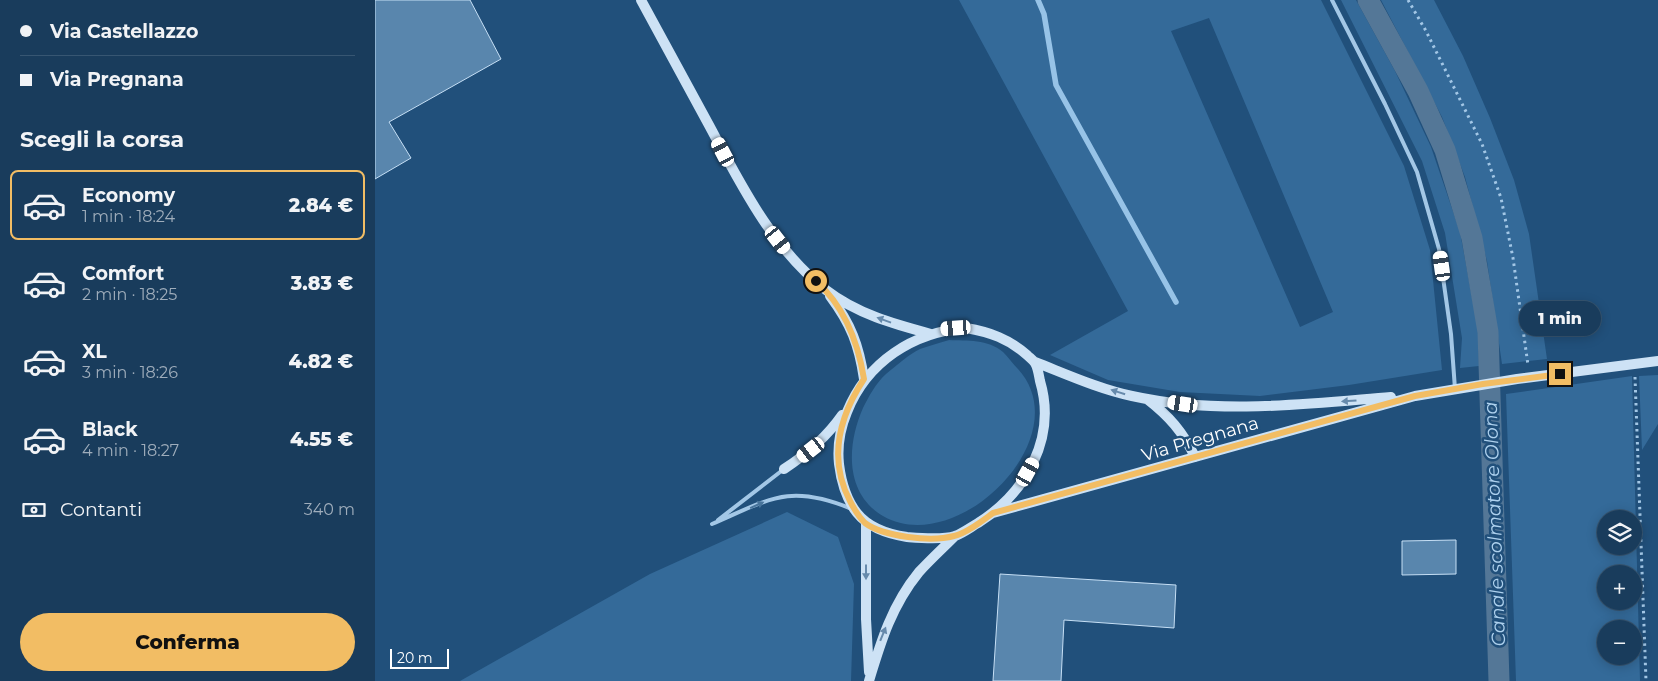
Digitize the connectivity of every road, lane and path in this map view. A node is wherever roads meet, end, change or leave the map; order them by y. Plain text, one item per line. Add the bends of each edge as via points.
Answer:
1 (641, 0) edge
2 (1332, 0) edge
3 (1408, 0) edge
4 (827, 291) junction
5 (931, 334) junction
6 (1658, 361) edge
7 (1035, 362) junction
8 (1635, 364) junction
9 (1529, 378) junction
10 (864, 379) junction
11 (1455, 388) junction
12 (1415, 396) junction
13 (1145, 398) junction
14 (852, 400) junction
15 (1195, 457) junction
16 (784, 469) joint
17 (855, 511) junction
18 (993, 513) junction
19 (866, 523) junction
20 (955, 536) junction
21 (869, 681) edge
22 (1646, 681) edge

1 - 4 street via 741,186 788,253
2 - 11 lane via 1417,172 1441,258
3 - 9 path via 1482,144 1501,198 1524,328
5 -> 4 street via 885,321 854,308
4 - 10 street via 853,333
5 - 7 street via 946,329 984,330 1017,346
5 - 10 street via 907,343
6 - 8 street, Via Pregnana
13 -> 7 street, Via Pregnana via 1092,384
7 - 18 street via 1043,391 1043,439 1028,472
8 - 9 street, Via Pregnana
8 - 22 path
9 - 11 street, Via Pregnana
10 - 14 street
11 - 12 street, Via Pregnana
12 -> 13 street, Via Pregnana via 1269,407 1183,404
12 - 15 street, Via Pregnana
13 - 15 street via 1186,438
14 - 16 street via 831,431
14 - 17 street via 840,431 838,454 840,474
15 - 18 street, Via Pregnana
16 -> 17 lane via 712,524 781,496 814,496
17 - 19 street
18 - 20 street
19 - 20 street via 901,536 923,539
19 -> 21 street
21 -> 20 street via 881,638 896,607 919,573

